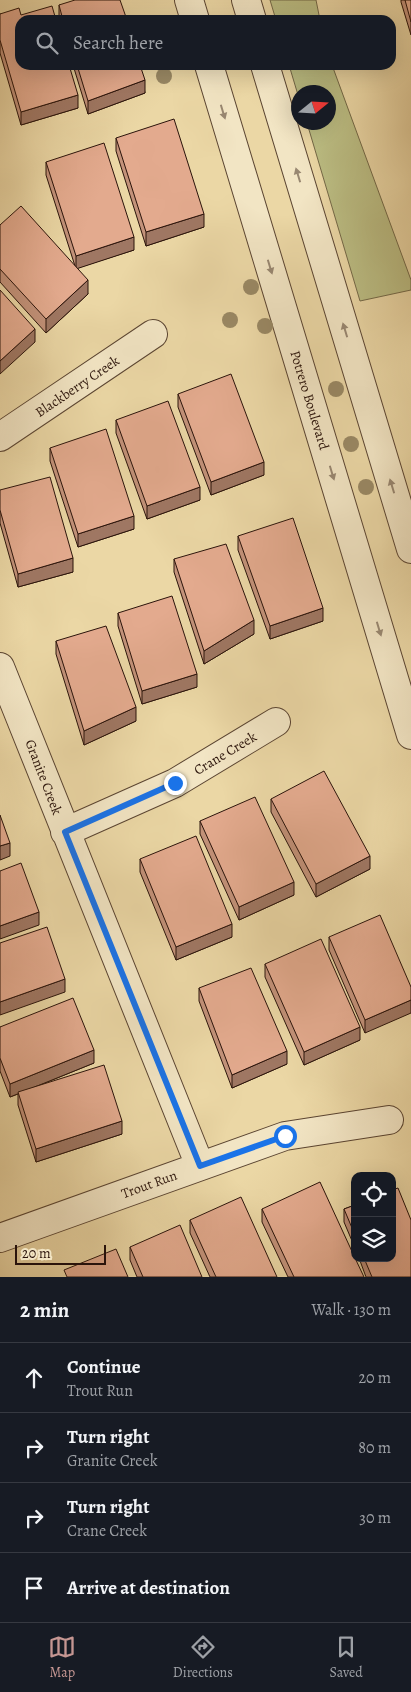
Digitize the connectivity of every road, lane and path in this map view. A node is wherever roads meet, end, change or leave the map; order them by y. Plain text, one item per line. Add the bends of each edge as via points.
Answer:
1 (189, 0) edge
2 (246, 0) edge
3 (194, 15) edge
4 (250, 15) edge
5 (211, 70) edge
6 (267, 70) edge
7 (153, 334) dead end
8 (0, 437) edge
9 (411, 549) edge
10 (0, 667) edge
11 (276, 722) dead end
12 (411, 735) edge
13 (65, 832) junction
14 (389, 1120) dead end
15 (200, 1166) junction
16 (0, 1238) edge

1 - 3 street
2 - 4 street
5 -> 12 street, Potrero Boulevard
9 -> 6 street
7 - 8 street, Blackberry Creek
10 - 13 street, Granite Creek
11 - 13 street, Crane Creek via 175,783
13 - 15 street, Granite Creek
14 - 15 street, Trout Run via 285,1136
15 - 16 street, Trout Run

